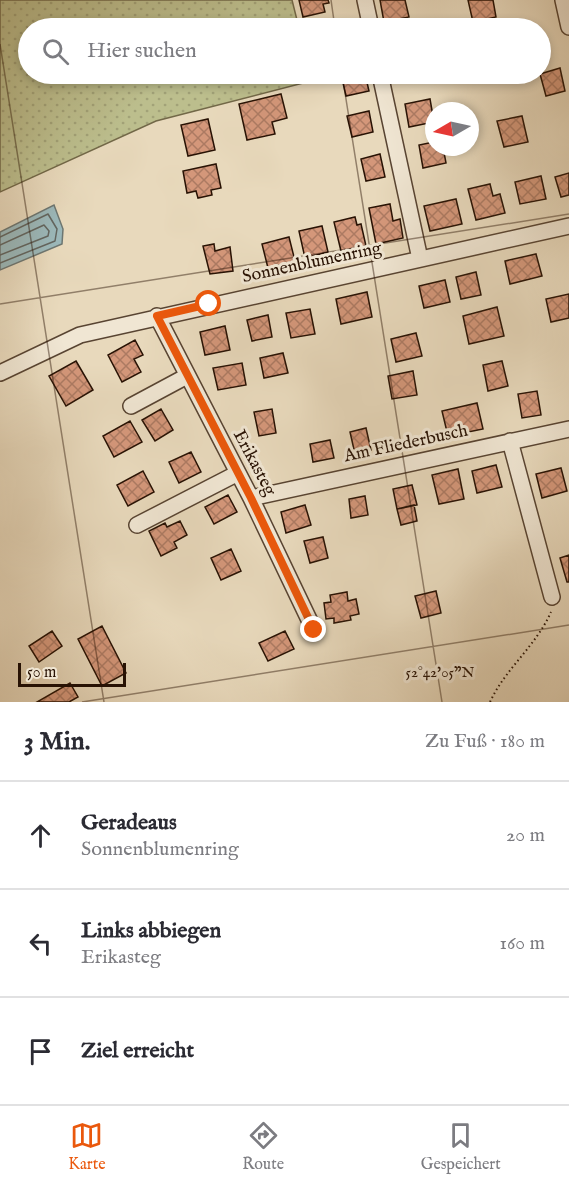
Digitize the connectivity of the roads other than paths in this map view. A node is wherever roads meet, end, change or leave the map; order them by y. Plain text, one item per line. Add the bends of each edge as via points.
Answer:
1 (364, 0) edge
2 (563, 0) edge
3 (368, 18) edge
4 (569, 27) edge
5 (382, 84) edge
6 (569, 226) edge
7 (420, 259) junction
8 (157, 316) junction
9 (0, 373) edge
10 (187, 376) junction
11 (131, 406) dead end
12 (569, 429) edge
13 (510, 441) junction
14 (238, 473) junction
15 (251, 498) junction
16 (137, 525) dead end
17 (552, 597) road end
18 (314, 630) dead end

1 - 3 street
2 - 4 street
5 - 7 street
6 - 7 street, Sonnenblumenring
7 - 8 street, Sonnenblumenring
8 - 9 street, Sonnenblumenring via 80,334
8 - 10 street, Erikasteg
10 - 11 street
10 - 14 street, Erikasteg
12 - 13 street, Am Fliederbusch
13 - 15 street, Am Fliederbusch
13 - 17 street
14 - 15 street, Erikasteg
14 - 16 street
15 - 18 street, Erikasteg

